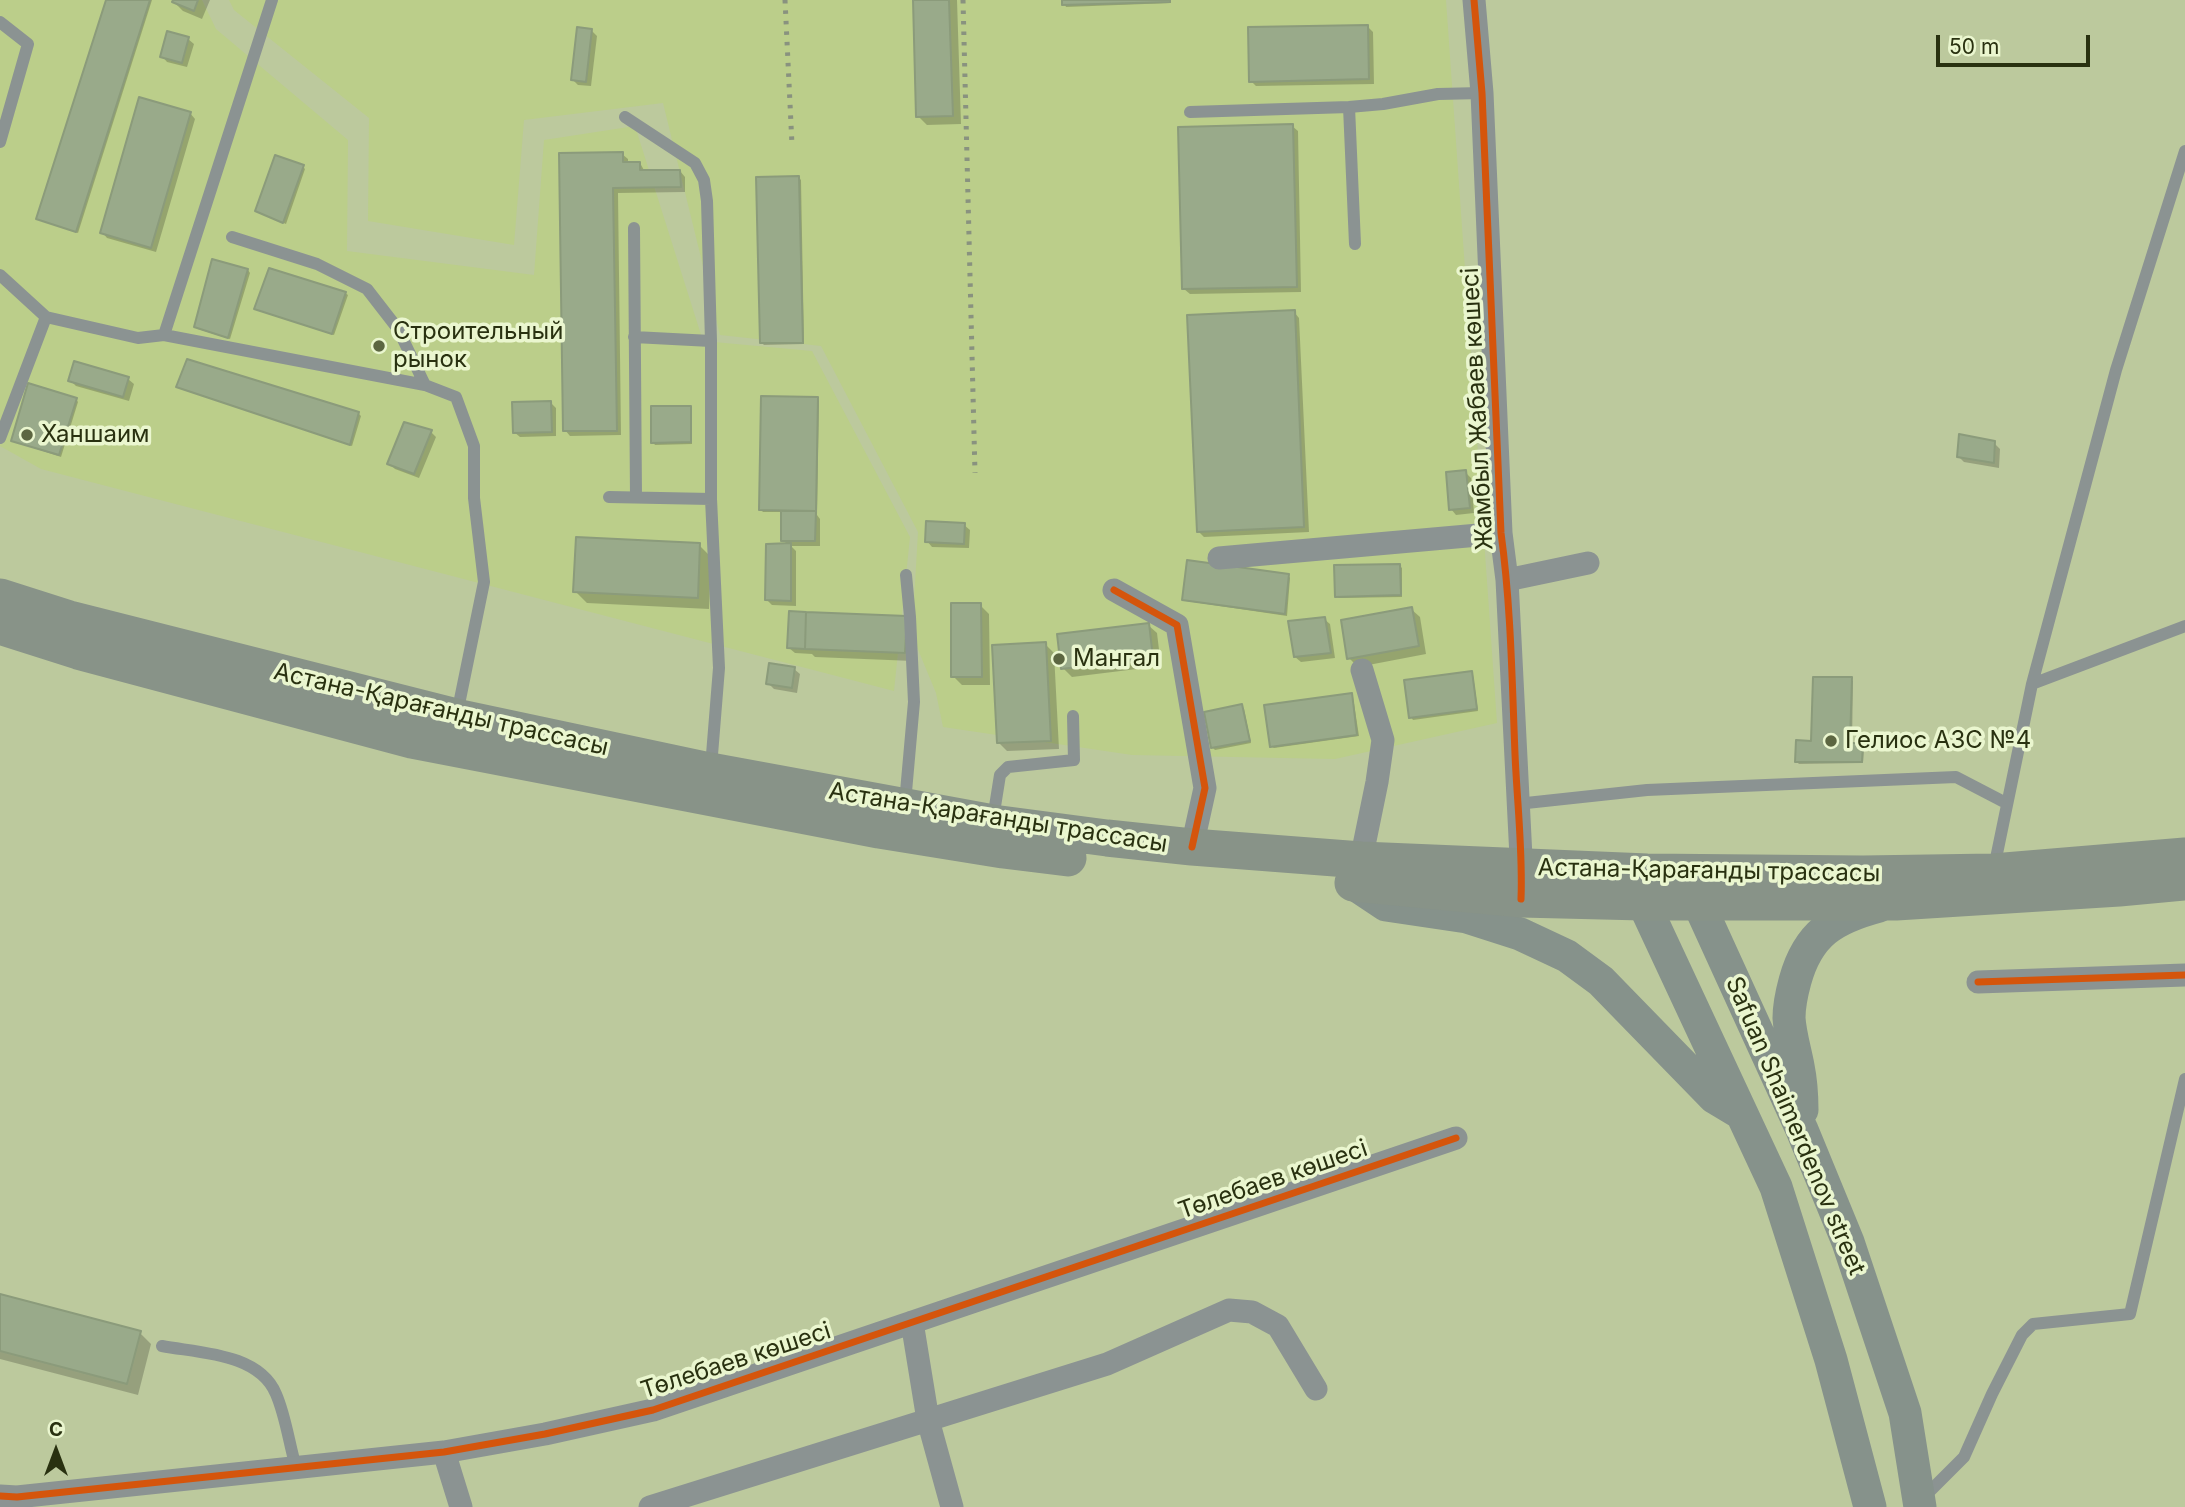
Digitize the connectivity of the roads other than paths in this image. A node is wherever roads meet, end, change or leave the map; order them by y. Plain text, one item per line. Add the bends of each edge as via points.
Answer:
1 (272, 0) edge
2 (1474, 0) edge
3 (0, 22) edge
4 (1482, 93) junction
5 (1349, 107) junction
6 (1191, 112) dead end
7 (625, 117) dead end
8 (0, 142) edge
9 (2185, 150) edge
10 (634, 228) dead end
11 (232, 237) dead end
12 (1355, 244) dead end
13 (0, 275) edge
14 (46, 317) junction
15 (164, 335) junction
16 (634, 337) junction
17 (711, 341) junction
18 (425, 385) junction
19 (0, 438) edge
20 (609, 497) dead end
21 (636, 497) junction
22 (711, 499) junction
23 (1501, 533) junction
24 (1219, 558) dead end
25 (1588, 563) dead end
26 (906, 575) dead end
27 (1507, 580) junction
28 (1114, 590) dead end
29 (0, 597) edge
30 (0, 626) edge
31 (2185, 626) edge
32 (1362, 670) dead end
33 (2032, 684) junction
34 (1073, 716) dead end
35 (456, 718) junction
36 (710, 771) junction
37 (2006, 803) junction
38 (1517, 804) junction
39 (905, 807) junction
40 (993, 822) junction
41 (1192, 847) junction
42 (2185, 856) edge
43 (1357, 872) junction
44 (1993, 872) junction
45 (2185, 882) edge
46 (1522, 883) junction
47 (1645, 887) junction
48 (1693, 887) junction
49 (1896, 902) junction
50 (2185, 975) edge
51 (1978, 982) dead end
52 (2185, 1079) edge
53 (1742, 1114) junction
54 (1802, 1130) junction
55 (1456, 1138) dead end
56 (912, 1322) junction
57 (162, 1346) dead end
58 (1316, 1389) dead end
59 (928, 1420) junction
60 (443, 1452) junction
61 (296, 1467) junction
62 (12, 1500) edge
63 (1920, 1505) edge
64 (461, 1507) edge
65 (650, 1507) edge
66 (952, 1507) edge
67 (1870, 1507) edge

1 - 15 lane
2 - 4 street, Жамбыл Жабаев көшесі
3 - 8 lane via 28,44
4 - 5 lane via 1437,94
4 - 23 street, Жамбыл Жабаев көшесі
5 - 6 lane
5 - 12 lane
7 - 17 lane via 695,163 704,180
9 - 33 lane via 2116,370
10 - 16 lane
11 - 18 lane via 317,264 367,289 398,329
13 - 14 lane
14 - 15 lane via 138,338
14 - 19 lane
15 - 18 lane
16 - 17 lane
16 - 21 lane
17 - 22 lane
18 - 35 lane via 456,397 474,446 474,498 484,582
20 - 21 lane
21 - 22 lane
22 - 36 lane via 719,668
23 - 24 street
23 - 27 street, Жамбыл Жабаев көшесі
25 - 27 street
26 - 39 lane via 914,702
27 - 38 street, Жамбыл Жабаев көшесі
28 - 41 street via 1177,625 1205,788
29 - 35 main road, Астана-Қарағанды трассасы via 69,619
30 - 43 main road, Астана-Қарағанды трассасы via 412,740 879,830 1185,871
31 - 33 lane
32 - 43 street via 1383,740
33 - 37 lane
34 - 40 lane via 1074,760 1008,766 1000,775
35 - 36 main road, Астана-Қарағанды трассасы
36 - 39 main road, Астана-Қарағанды трассасы
37 - 38 lane via 1956,777 1647,790
37 - 44 lane
38 - 46 street, Жамбыл Жабаев көшесі
39 - 40 main road, Астана-Қарағанды трассасы
40 - 41 main road, Астана-Қарағанды трассасы
41 - 43 main road, Астана-Қарағанды трассасы
42 - 44 main road, Астана-Қарағанды трассасы
43 - 46 main road, Астана-Қарағанды трассасы
43 - 53 main road via 1386,905 1467,917 1567,956 1601,981 1714,1097
44 - 48 main road, Астана-Қарағанды трассасы via 1863,874
45 - 49 main road, Астана-Қарағанды трассасы
46 - 47 main road, Астана-Қарағанды трассасы
47 - 48 main road, Астана-Қарағанды трассасы
47 - 53 main road, Safuan Shaimerdenov street
48 - 49 main road, Астана-Қарағанды трассасы
48 - 54 main road, Safuan Shaimerdenov street
49 - 54 main road via 1834,922 1800,961 1789,1018 1802,1089
50 - 51 street
52 - 63 lane via 2130,1314 2033,1324 2022,1335 1964,1457
53 - 67 main road, Safuan Shaimerdenov street via 1776,1187 1831,1360
54 - 63 main road, Safuan Shaimerdenov street via 1848,1242 1905,1413
55 - 56 street, Төлебаев көшесі
56 - 59 street
56 - 60 street, Төлебаев көшесі via 653,1410
57 - 61 lane via 239,1361 263,1376 276,1393
58 - 59 street via 1278,1326 1252,1312 1229,1310 1107,1364
59 - 65 street
59 - 66 street
60 - 61 street, Төлебаев көшесі
60 - 64 street
61 - 62 street, Төлебаев көшесі

